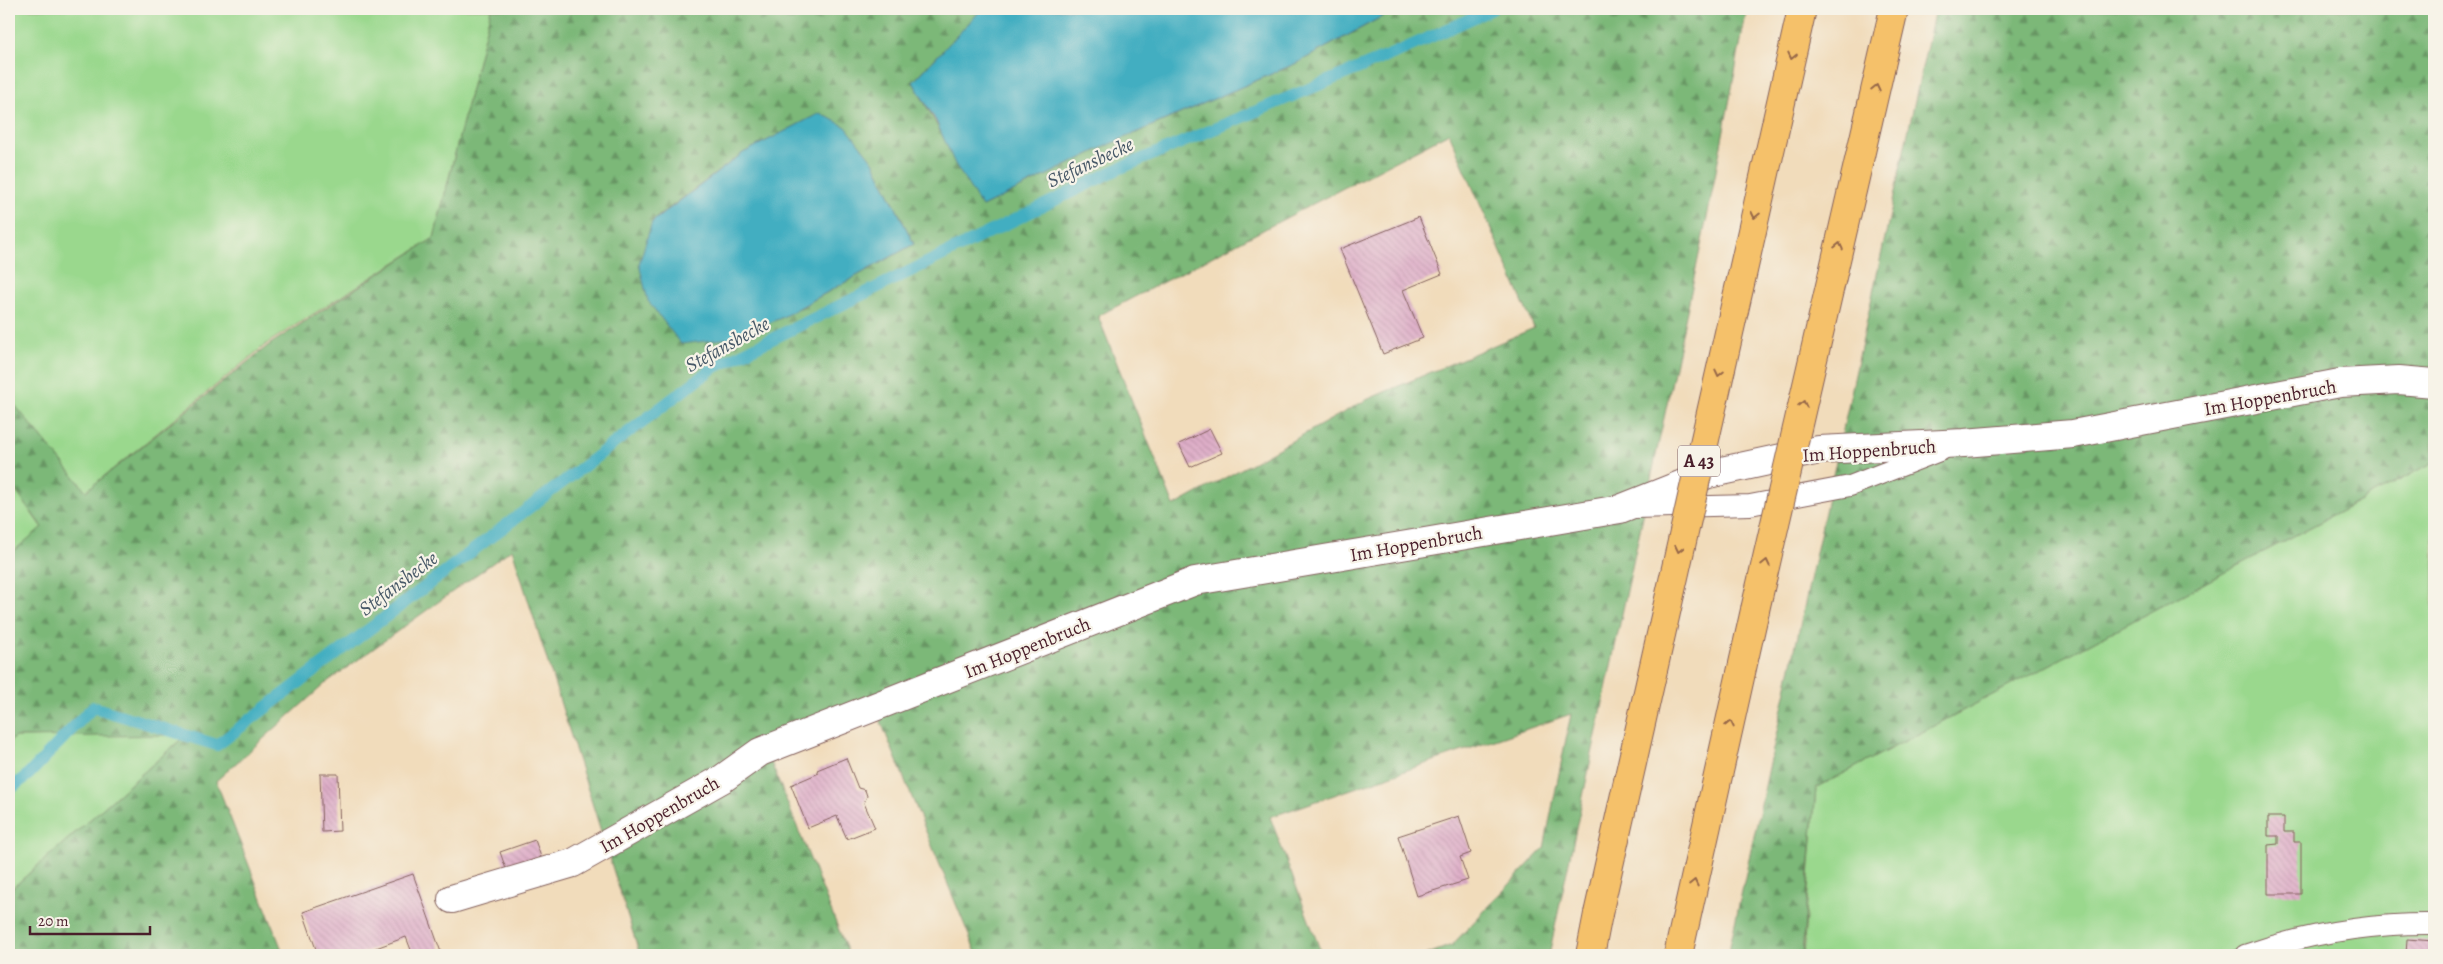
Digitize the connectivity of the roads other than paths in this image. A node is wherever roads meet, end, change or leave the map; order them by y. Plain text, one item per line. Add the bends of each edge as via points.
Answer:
1 (1802, 9) edge
2 (1894, 9) edge
3 (2434, 383) edge
4 (1964, 443) junction
5 (1620, 509) junction
6 (452, 900) dead end
7 (2434, 924) edge
8 (1681, 947) edge
9 (1590, 955) edge
10 (2245, 955) edge

1 -> 9 highway, A 43, bridge
8 -> 2 highway, bridge
3 - 4 street, Im Hoppenbruch via 2398,380 2340,383 2073,434
4 - 5 street, Im Hoppenbruch via 1819,450 1708,474
4 - 5 lane via 1850,486 1750,505
5 - 6 street, Im Hoppenbruch via 1196,581 760,752 722,779 573,863
7 - 10 lane via 2361,926

